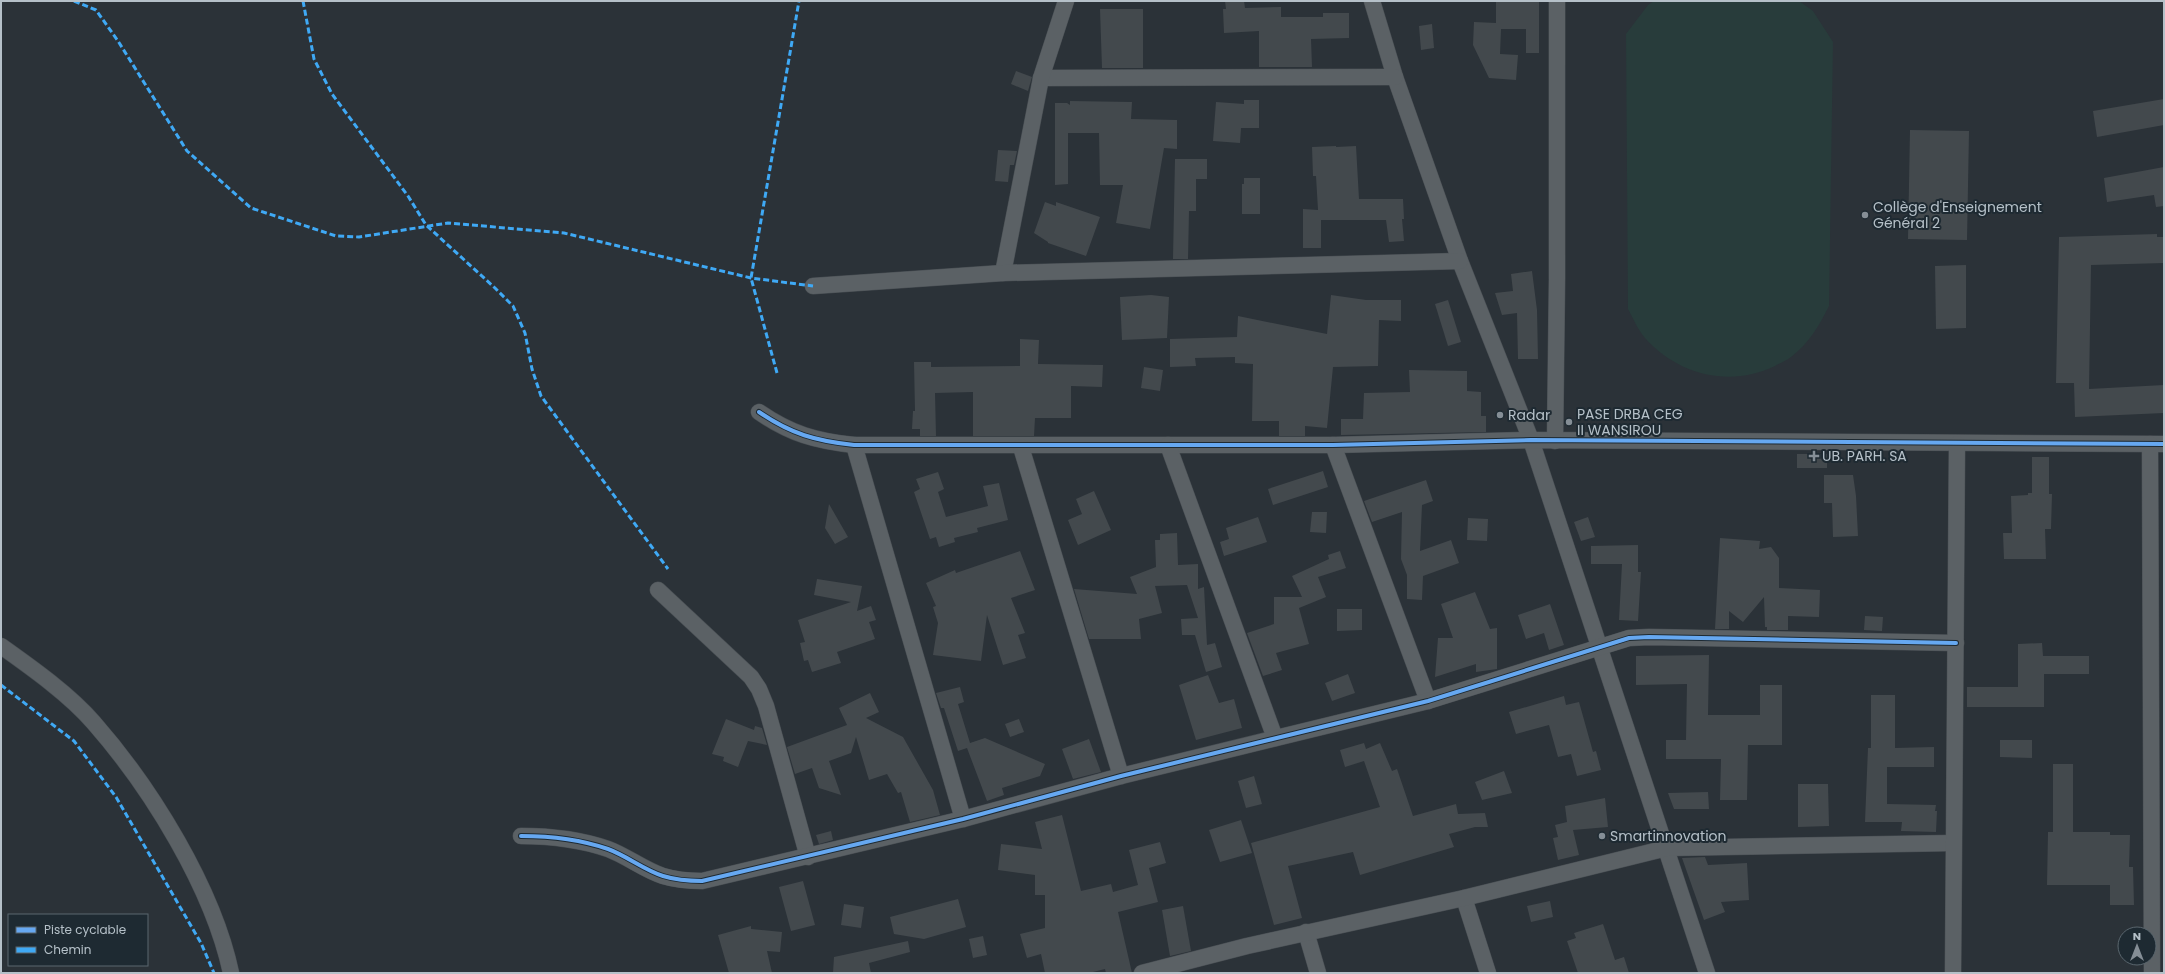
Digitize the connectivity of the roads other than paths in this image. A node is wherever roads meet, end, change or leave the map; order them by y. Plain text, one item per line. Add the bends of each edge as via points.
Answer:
1 (1066, 1) edge
2 (1372, 1) edge
3 (1557, 1) edge
4 (1395, 77) junction
5 (1041, 78) junction
6 (1460, 261) junction
7 (1003, 273) junction
8 (813, 286) dead end
9 (759, 412) dead end
10 (1531, 440) junction
11 (1555, 441) junction
12 (1957, 444) junction
13 (2157, 444) edge
14 (1168, 445) junction
15 (1333, 445) junction
16 (854, 446) junction
17 (1021, 447) junction
18 (658, 590) dead end
19 (1956, 643) junction
20 (1, 646) edge
21 (1599, 648) junction
22 (1428, 702) junction
23 (1275, 738) junction
24 (1121, 776) junction
25 (963, 818) junction
26 (521, 836) dead end
27 (1953, 843) junction
28 (1667, 848) junction
29 (808, 857) junction
30 (1464, 898) junction
31 (1306, 932) junction
32 (231, 973) edge
33 (1142, 973) edge
34 (1318, 973) edge
35 (1488, 973) edge
36 (1707, 973) edge
37 (1952, 973) edge
38 (2152, 973) edge

1 - 5 street
2 - 4 street
3 - 11 street
4 - 5 street
4 - 6 street
5 - 7 street
6 - 7 street
6 - 10 street
7 - 8 street
9 - 16 street via 800,435 823,442
10 - 11 street
10 - 15 street
10 - 21 street
11 - 12 street
12 - 13 street
12 - 19 street
13 - 38 street
14 - 15 street
14 - 17 street
14 - 23 street
15 - 22 street
16 - 17 street
16 - 25 street
17 - 24 street
18 - 29 street via 751,677 759,689
19 - 21 street via 1649,637 1628,638
19 - 27 street
20 - 32 street via 40,674 94,722 136,775 177,842 209,904
21 - 22 street
21 - 28 street
22 - 23 street
23 - 24 street
24 - 25 street
25 - 29 street
26 - 29 street via 556,836 584,841 610,850 662,876 678,880 702,881
27 - 28 street
27 - 37 street
28 - 30 street
28 - 36 street
30 - 31 street
30 - 35 street
31 - 33 street
31 - 34 street

